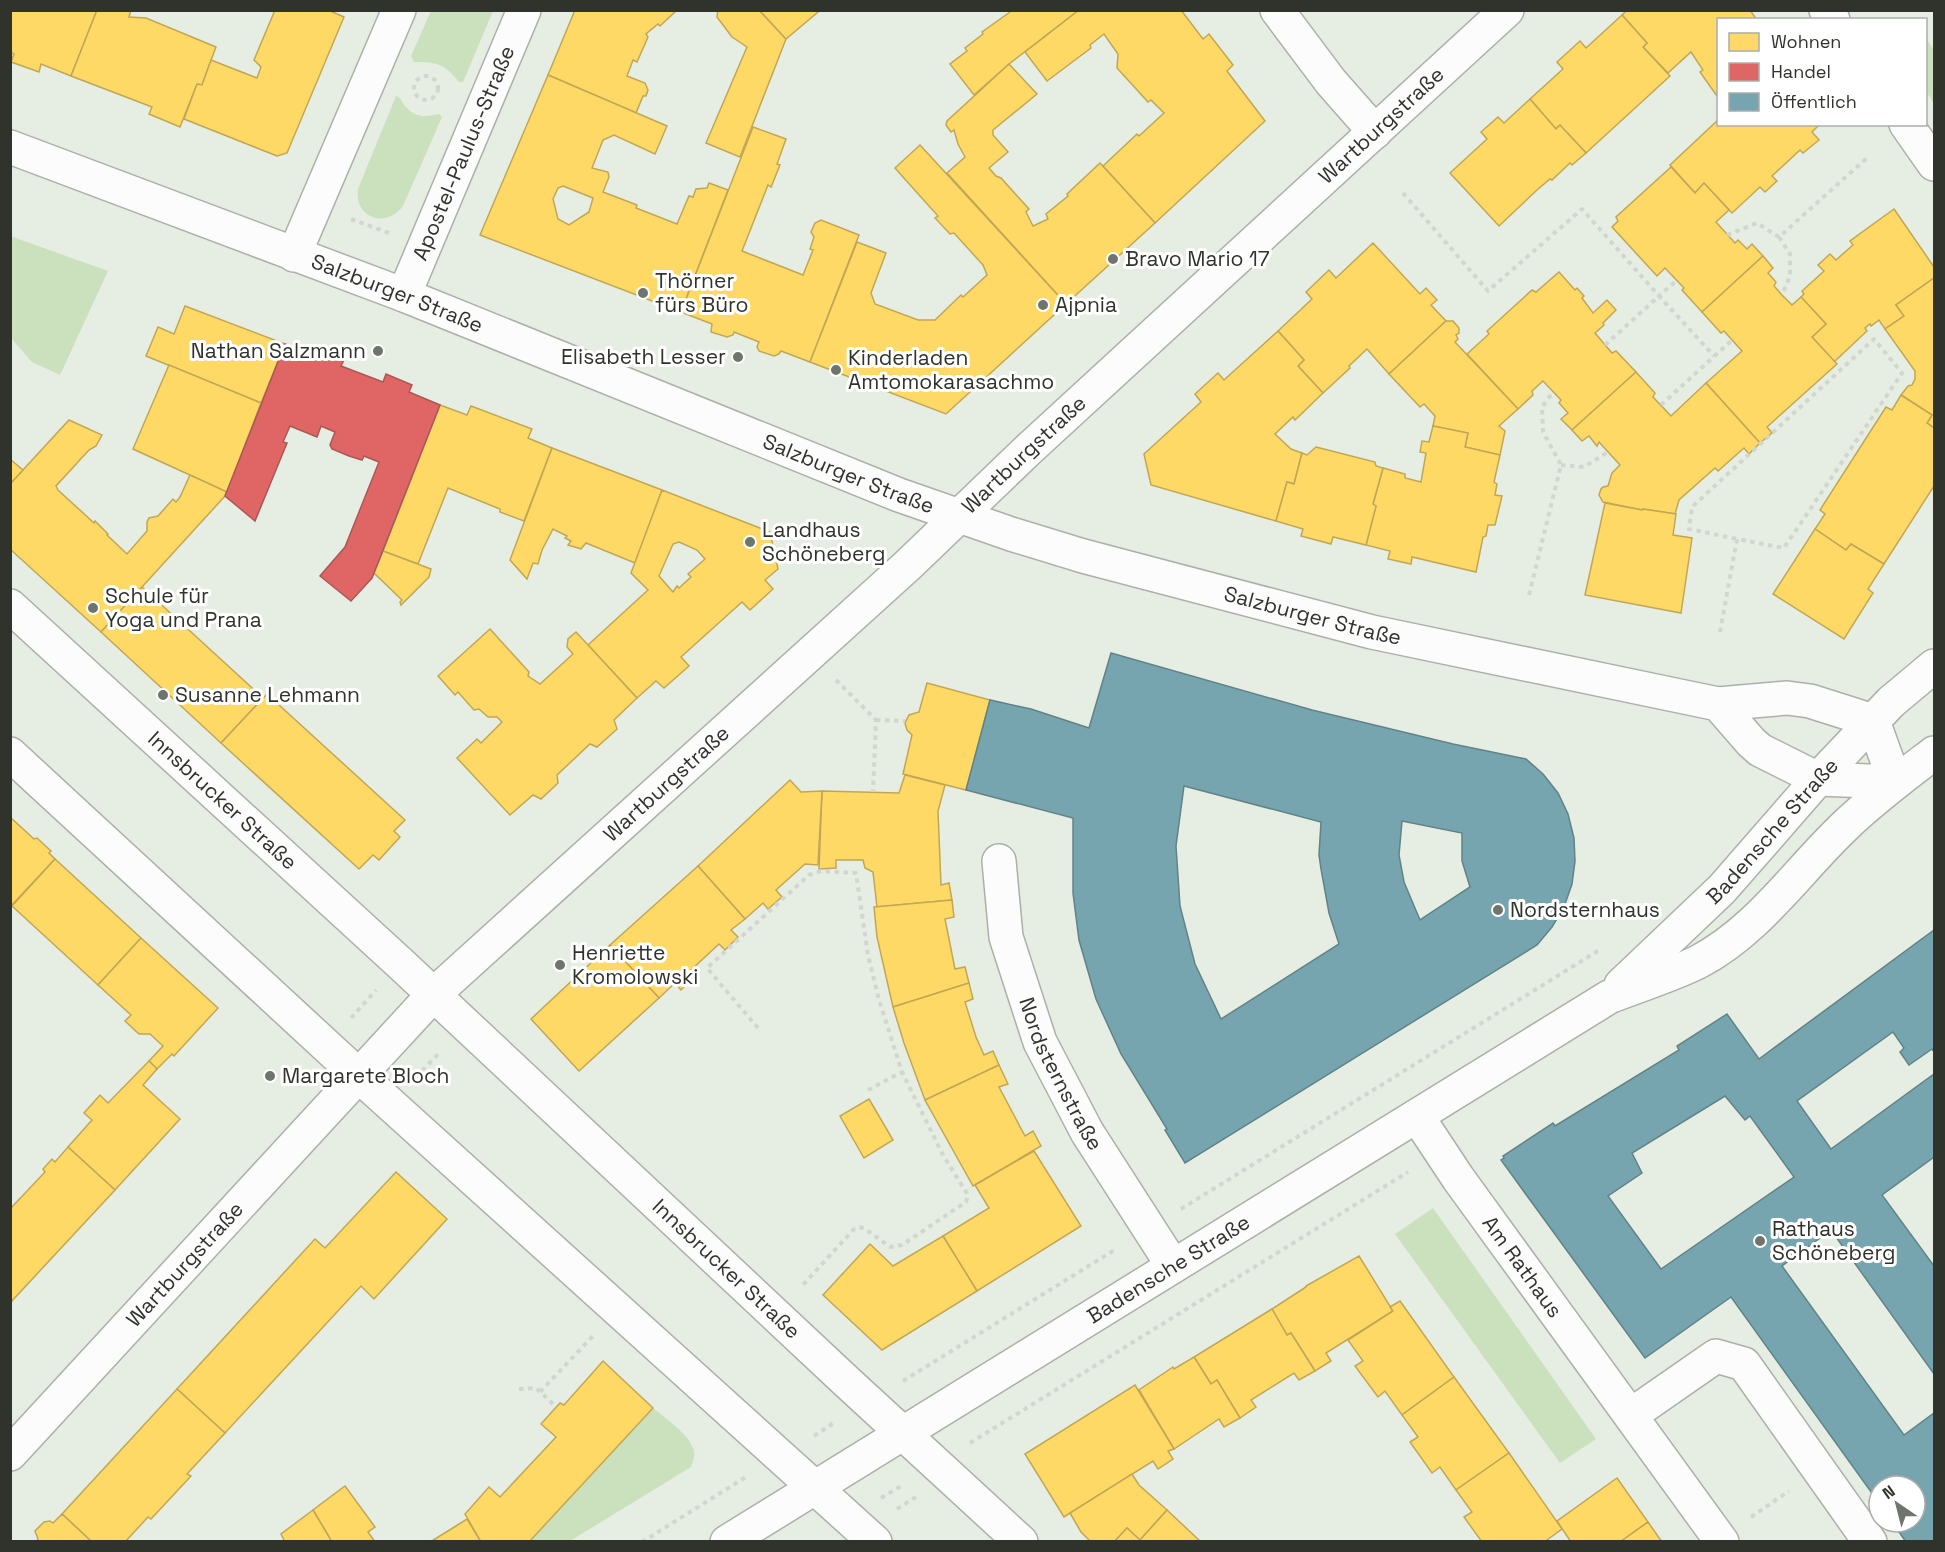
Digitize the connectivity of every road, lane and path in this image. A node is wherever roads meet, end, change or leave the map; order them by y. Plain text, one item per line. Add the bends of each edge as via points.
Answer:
1 (399, 10) edge
2 (524, 10) edge
3 (1277, 10) edge
4 (1507, 10) edge
5 (415, 82) joint
6 (1907, 126) edge
7 (1375, 132) junction
8 (10, 147) edge
9 (1868, 157) dead end
10 (1935, 164) edge
11 (1403, 193) dead end
12 (344, 216) dead end
13 (1726, 235) dead end
14 (398, 237) dead end
15 (1779, 237) junction
16 (294, 255) junction
17 (1677, 280) dead end
18 (1782, 295) dead end
19 (404, 296) junction
20 (1659, 296) junction
21 (1732, 340) dead end
22 (1605, 345) dead end
23 (1714, 356) junction
24 (1553, 392) dead end
25 (1660, 405) dead end
26 (1608, 452) dead end
27 (1561, 465) junction
28 (959, 516) junction
29 (1737, 539) junction
30 (1529, 596) dead end
31 (10, 606) edge
32 (1720, 632) dead end
33 (1935, 666) edge
34 (835, 680) dead end
35 (1718, 704) junction
36 (876, 720) junction
37 (905, 721) dead end
38 (1873, 721) junction
39 (1935, 753) edge
40 (10, 754) edge
41 (1818, 779) junction
42 (1895, 783) junction
43 (873, 792) dead end
44 (999, 861) dead end
45 (1606, 945) dead end
46 (382, 984) dead end
47 (433, 995) junction
48 (1609, 997) junction
49 (350, 1019) dead end
50 (758, 1028) dead end
51 (447, 1044) dead end
52 (902, 1072) junction
53 (358, 1075) junction
54 (415, 1078) dead end
55 (868, 1090) dead end
56 (1416, 1116) junction
57 (1413, 1168) dead end
58 (1177, 1212) dead end
59 (1125, 1244) dead end
60 (1173, 1266) junction
61 (802, 1286) dead end
62 (593, 1336) dead end
63 (914, 1374) dead end
64 (519, 1389) dead end
65 (540, 1392) junction
66 (553, 1404) dead end
67 (1631, 1415) junction
68 (841, 1418) dead end
69 (903, 1433) junction
70 (986, 1433) dead end
71 (806, 1440) dead end
72 (10, 1454) edge
73 (1820, 1470) junction
74 (910, 1480) dead end
75 (815, 1487) junction
76 (722, 1492) dead end
77 (923, 1493) dead end
78 (874, 1503) dead end
79 (896, 1510) dead end
80 (1721, 1540) edge
81 (642, 1542) edge
82 (727, 1542) edge
83 (875, 1542) edge
84 (1020, 1542) edge
85 (1870, 1542) edge

1 - 16 street
2 - 19 street, Apostel-Paulus-Straße
3 - 7 street
4 - 7 street, Wartburgstraße
5 - 5 path via 425,75 433,77 439,88 437,95 427,100 420,98 414,89
6 - 10 street
7 - 28 street, Wartburgstraße
8 - 16 street, Salzburger Straße
9 - 15 path
11 - 20 path via 1488,291 1582,208
12 - 14 path
13 - 15 path via 1757,223
15 - 18 path via 1790,254 1790,276
16 - 19 street, Salzburger Straße
17 - 20 path
19 - 28 street, Salzburger Straße
20 - 22 path
20 - 23 path
21 - 23 path
23 - 25 path
24 - 27 path via 1542,407 1543,432
26 - 27 path via 1584,467
27 - 30 path
28 - 35 street, Salzburger Straße via 1083,556 1372,632
28 - 47 street, Wartburgstraße
29 - 29 path via 1784,548 1902,373 1874,339 1692,507 1689,529
29 - 32 path
31 - 47 street, Innsbrucker Straße
33 - 38 street, Badensche Straße
34 - 36 path
35 - 38 street, Salzburger Straße via 1787,698 1810,701
35 - 41 street via 1760,750
36 - 37 path
36 - 43 path
38 - 41 street, Badensche Straße
38 - 42 street
39 - 42 street, Badensche Straße
40 - 53 street
41 - 42 street
41 - 48 street, Badensche Straße via 1722,889
42 - 48 street, Badensche Straße via 1845,825 1772,904 1734,937 1699,961
44 - 60 street, Nordsternstraße via 1006,937 1040,1042 1087,1132
45 - 58 path
46 - 49 path
47 - 53 street
47 - 69 street, Innsbrucker Straße
48 - 56 street, Badensche Straße
50 - 52 path via 707,968 809,875 821,871 856,873 868,955
51 - 54 path
52 - 55 path
52 - 61 path via 943,1155 968,1195 966,1202 895,1248 864,1228 854,1229
53 - 72 street, Wartburgstraße
53 - 75 street
56 - 60 street, Badensche Straße
56 - 67 street, Am Rathaus
57 - 70 path
59 - 63 path
60 - 69 street, Badensche Straße
62 - 65 path
64 - 65 path via 536,1388
65 - 66 path
67 - 73 street via 1716,1356 1744,1364
67 - 80 street, Am Rathaus
68 - 71 path
69 - 75 street, Badensche Straße
69 - 84 street, Innsbrucker Straße
73 - 80 path
73 - 85 street
74 - 78 path
75 - 82 street, Badensche Straße
75 - 83 street
76 - 81 path
77 - 79 path

